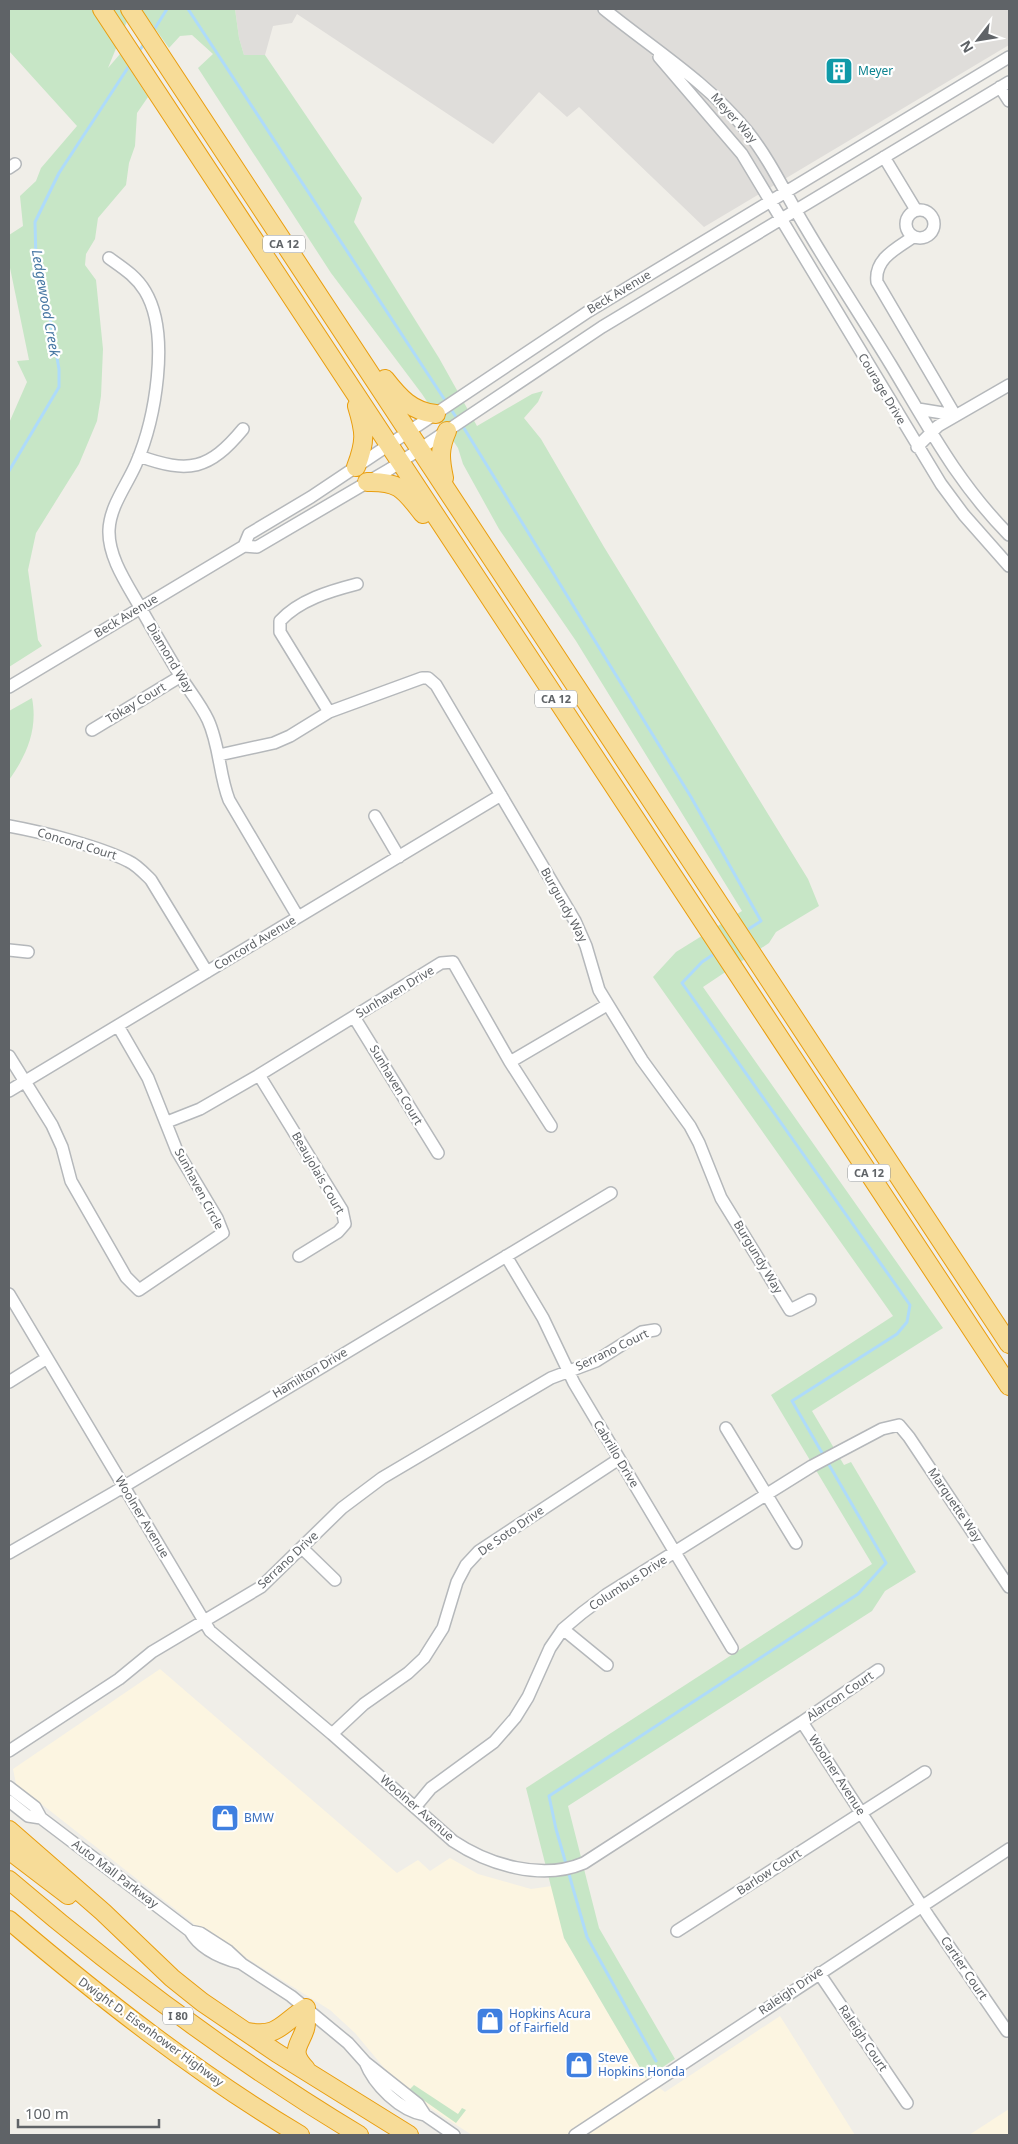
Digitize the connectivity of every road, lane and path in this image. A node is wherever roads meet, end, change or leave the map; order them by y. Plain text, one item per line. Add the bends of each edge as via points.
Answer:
1 (102, 9) edge
2 (130, 9) edge
3 (604, 9) edge
4 (650, 46) junction
5 (1009, 57) edge
6 (1005, 84) edge
7 (1009, 101) edge
8 (884, 157) junction
9 (786, 191) junction
10 (770, 201) junction
11 (796, 210) junction
12 (916, 210) junction
13 (780, 219) junction
14 (913, 237) junction
15 (109, 258) dead end
16 (334, 320) junction
17 (1009, 385) edge
18 (351, 387) junction
19 (918, 410) junction
20 (436, 414) junction
21 (955, 415) junction
22 (243, 429) dead end
23 (447, 431) junction
24 (408, 432) junction
25 (930, 433) junction
26 (389, 445) junction
27 (917, 447) junction
28 (420, 449) junction
29 (139, 456) junction
30 (400, 462) junction
31 (356, 467) junction
32 (367, 482) junction
33 (447, 491) junction
34 (1009, 535) edge
35 (244, 546) junction
36 (1009, 566) edge
37 (357, 584) dead end
38 (486, 596) junction
39 (140, 607) junction
40 (181, 676) junction
41 (9, 687) edge
42 (329, 712) junction
43 (92, 730) dead end
44 (219, 755) junction
45 (500, 794) junction
46 (376, 816) dead end
47 (9, 826) edge
48 (399, 857) junction
49 (298, 917) junction
50 (9, 950) edge
51 (28, 952) dead end
52 (207, 972) junction
53 (607, 1005) junction
54 (354, 1016) junction
55 (118, 1026) junction
56 (9, 1056) edge
57 (510, 1062) junction
58 (259, 1075) junction
59 (24, 1081) junction
60 (9, 1091) edge
61 (166, 1122) junction
62 (551, 1126) dead end
63 (438, 1153) dead end
64 (611, 1193) dead end
65 (299, 1256) dead end
66 (506, 1256) junction
67 (9, 1294) edge
68 (810, 1300) dead end
69 (655, 1330) dead end
70 (1009, 1344) edge
71 (48, 1358) junction
72 (568, 1372) junction
73 (9, 1382) edge
74 (1009, 1386) edge
75 (899, 1424) joint
76 (726, 1428) dead end
77 (619, 1460) junction
78 (124, 1486) junction
79 (766, 1493) junction
80 (796, 1543) dead end
81 (302, 1548) junction
82 (675, 1551) junction
83 (9, 1553) edge
84 (335, 1580) dead end
85 (1009, 1588) edge
86 (203, 1622) junction
87 (564, 1629) junction
88 (732, 1648) dead end
89 (606, 1665) dead end
90 (878, 1670) dead end
91 (802, 1722) junction
92 (332, 1734) junction
93 (9, 1751) edge
94 (925, 1772) dead end
95 (9, 1787) edge
96 (9, 1801) edge
97 (416, 1806) junction
98 (861, 1812) junction
99 (41, 1818) junction
100 (9, 1830) edge
101 (9, 1850) edge
102 (1009, 1850) edge
103 (9, 1880) edge
104 (921, 1905) junction
105 (9, 1920) edge
106 (677, 1931) dead end
107 (139, 1947) junction
108 (819, 1973) junction
109 (306, 2008) junction
110 (244, 2031) junction
111 (1007, 2031) dead end
112 (310, 2074) junction
113 (907, 2102) dead end
114 (300, 2135) edge
115 (360, 2135) edge
116 (409, 2135) edge
117 (454, 2135) edge
118 (575, 2135) edge

1 - 18 highway, CA 12
2 - 16 highway, CA 12
3 - 4 street, Meyer Way
4 - 9 street, Meyer Way via 732,113 761,149
4 - 10 street, Meyer Way via 742,154
5 - 9 street, Beck Avenue
6 - 7 street
6 - 8 street, Beck Avenue
8 - 11 street, Beck Avenue
8 - 12 street
9 - 10 street, Beck Avenue
9 - 11 street, Meyer Way
10 - 13 street, Courage Drive
10 - 20 street, Beck Avenue via 589,311
11 - 13 street, Beck Avenue
11 - 19 street, Courage Drive
12 - 14 street via 906,220 906,230
12 - 14 street via 930,214 934,227 926,237
13 - 23 street, Beck Avenue via 602,327
13 - 27 street, Courage Drive
14 - 21 street via 884,258 876,274 877,282
15 - 29 street, Diamond Way via 131,273 145,291 154,312 158,360 151,417
16 - 20 highway via 363,349 410,407 422,413
16 - 24 highway, CA 12
17 - 21 street
18 - 26 highway, CA 12
18 - 31 highway via 364,429 364,442
19 - 21 street
19 - 25 street, Courage Drive
20 - 24 street, Beck Avenue
21 - 25 street
22 - 29 street via 214,459 194,466 182,467
23 - 28 street, Beck Avenue
23 - 33 highway via 439,457
24 - 26 street, Beck Avenue
24 - 28 highway, CA 12
25 - 27 street
25 - 34 street, Courage Drive via 985,510
26 - 30 highway, CA 12
26 - 31 street, Beck Avenue
27 - 36 street, Courage Drive via 964,515
28 - 30 street, Beck Avenue
28 - 33 highway, CA 12
29 - 39 street, Diamond Way via 117,502 109,531 115,560
30 - 32 street, Beck Avenue
30 - 38 highway, CA 12
31 - 35 street, Beck Avenue via 249,534
32 - 35 street, Beck Avenue via 257,546
32 - 38 highway via 392,483 403,491
33 - 70 highway, CA 12
35 - 39 street, Beck Avenue
37 - 42 street via 331,590 289,611 280,621 280,632
38 - 74 highway, CA 12
39 - 40 street, Diamond Way
39 - 41 street, Beck Avenue
40 - 43 street, Tokay Court
40 - 44 street, Diamond Way via 208,720
42 - 44 street, Burgundy Way via 274,743
42 - 45 street, Burgundy Way via 428,678 436,685
44 - 49 street, Diamond Way via 229,800
45 - 48 street, Concord Avenue
45 - 53 street, Burgundy Way via 575,920
46 - 48 street
47 - 52 street, Concord Court via 113,854 141,869
48 - 49 street, Concord Avenue
49 - 52 street, Concord Avenue
50 - 51 street
52 - 55 street, Concord Avenue
53 - 57 street
53 - 68 street, Burgundy Way via 690,1126 721,1198 790,1310
54 - 57 street, Sunhaven Drive via 442,963 453,962
54 - 58 street, Sunhaven Drive
54 - 63 street, Sunhaven Court
55 - 59 street, Concord Avenue
55 - 61 street, Sunhaven Circle via 148,1078
56 - 59 street
57 - 62 street
58 - 61 street, Sunhaven Drive via 200,1109
58 - 65 street, Beaujolais Court via 342,1210 345,1224 338,1232
59 - 60 street, Concord Avenue
59 - 61 street, Sunhaven Circle via 52,1125 71,1181 126,1277 139,1290 223,1233 177,1151
64 - 66 street, Hamilton Drive
66 - 72 street, Cabrillo Drive via 543,1318
66 - 78 street, Hamilton Drive
67 - 71 street, Woolner Avenue
69 - 72 street, Serrano Court via 642,1332 596,1361
71 - 73 street
71 - 78 street, Woolner Avenue
72 - 77 street, Cabrillo Drive
72 - 81 street, Serrano Drive via 551,1378 382,1478 342,1508
75 - 79 street, Columbus Drive via 882,1428
75 - 85 street, Marquette Way
76 - 79 street
77 - 82 street, Cabrillo Drive
77 - 92 street, De Soto Drive via 479,1551 457,1582 443,1628 424,1658 364,1704
78 - 83 street, Hamilton Drive
78 - 86 street, Woolner Avenue
79 - 80 street
79 - 82 street, Columbus Drive
81 - 84 street
81 - 86 street, Serrano Drive via 261,1587
82 - 87 street, Columbus Drive via 606,1595
82 - 88 street, Cabrillo Drive
86 - 92 street, Woolner Avenue via 217,1638
86 - 93 street, Serrano Drive via 152,1652 119,1679
87 - 89 street
87 - 97 street, Columbus Drive via 550,1648 515,1718 494,1742 431,1788
90 - 91 street, Alarcon Court
91 - 97 street, Woolner Avenue via 584,1863 556,1870 532,1870 470,1852
91 - 98 street, Woolner Avenue
92 - 97 street, Woolner Avenue
94 - 98 street, Barlow Court
95 - 99 street, Auto Mall Parkway via 35,1807
96 - 99 street, Auto Mall Parkway via 28,1816
98 - 104 street, Woolner Avenue
98 - 106 street, Barlow Court
99 - 109 street, Auto Mall Parkway via 190,1931 200,1933 228,1951
100 - 107 highway
101 - 107 highway
102 - 104 street, Raleigh Drive
103 - 115 highway, I 80 via 172,2012 254,2069
104 - 108 street, Raleigh Drive
104 - 111 street, Cartier Court
105 - 114 highway, Dwight D. Eisenhower Highway / I 80 via 142,2028 209,2077
107 - 110 highway via 172,1978
108 - 113 street, Raleigh Court
108 - 118 street, Raleigh Drive
109 - 110 highway via 272,2033 264,2035
109 - 112 highway via 305,2028 295,2052
109 - 117 street, Auto Mall Parkway via 348,2043 365,2062 371,2076 388,2093 412,2113 425,2115
110 - 112 highway
112 - 116 highway

